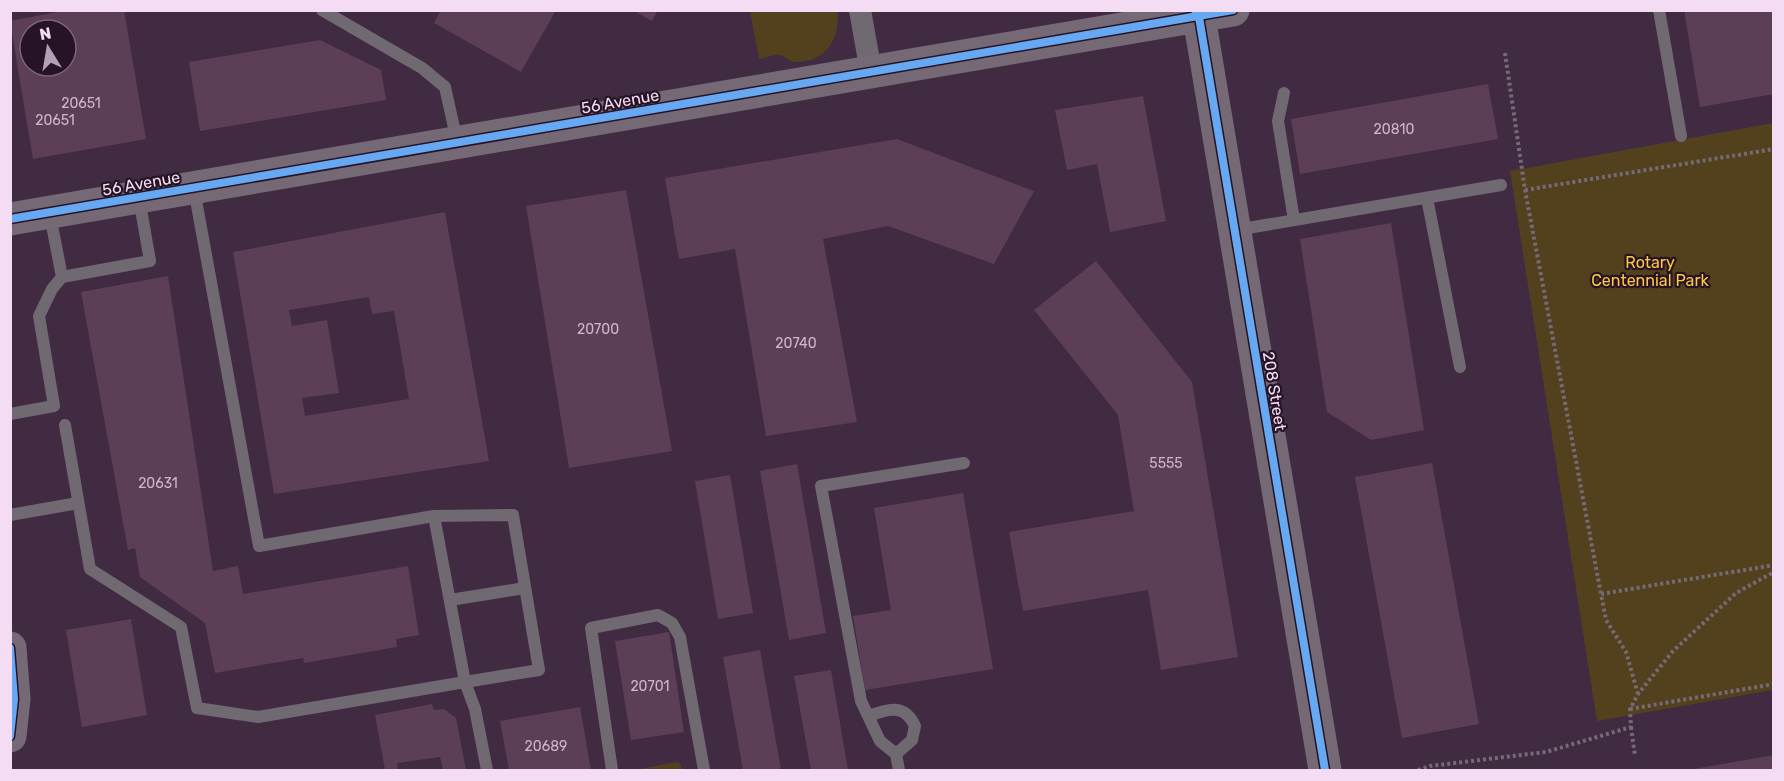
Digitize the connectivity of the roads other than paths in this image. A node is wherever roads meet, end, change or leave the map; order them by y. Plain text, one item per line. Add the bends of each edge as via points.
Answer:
1 (322, 10) edge
2 (861, 10) edge
3 (1233, 10) edge
4 (1659, 10) edge
5 (1199, 13) edge
6 (871, 72) junction
7 (1284, 93) dead end
8 (1681, 136) dead end
9 (457, 142) junction
10 (1501, 185) dead end
11 (194, 188) junction
12 (139, 197) junction
13 (1427, 198) junction
14 (49, 212) junction
15 (10, 219) edge
16 (1294, 220) junction
17 (1235, 231) junction
18 (62, 277) junction
19 (1460, 367) dead end
20 (10, 414) edge
21 (65, 425) dead end
22 (964, 463) dead end
23 (78, 503) junction
24 (10, 514) edge
25 (434, 516) junction
26 (525, 588) junction
27 (450, 600) junction
28 (10, 648) edge
29 (465, 682) junction
30 (868, 716) junction
31 (10, 736) edge
32 (896, 754) junction
33 (487, 771) edge
34 (612, 771) edge
35 (704, 771) edge
36 (899, 771) edge
37 (1325, 771) edge

1 - 9 lane via 422,68 445,87
2 - 6 street
3 - 5 main road, 56 Avenue
4 - 8 lane
5 - 6 main road, 56 Avenue
5 - 17 main road, 208 Street
6 - 9 main road, 56 Avenue
7 - 16 lane via 1278,121
9 - 11 main road, 56 Avenue
10 - 13 lane
11 - 12 main road, 56 Avenue
11 - 25 lane via 259,546
12 - 14 main road, 56 Avenue
12 - 18 lane via 150,261
13 - 16 lane
13 - 19 lane
14 - 15 main road, 56 Avenue
14 - 18 lane
16 - 17 lane
17 - 37 main road, 208 Street
18 - 20 lane via 39,316 54,406
21 - 23 lane
22 - 30 lane via 821,486 861,701
23 - 24 lane
23 - 29 lane via 90,569 181,627 197,708 258,717
25 - 26 lane via 513,515
25 - 27 lane
26 - 27 lane
26 - 29 lane via 539,670
27 - 29 lane
28 - 31 main road via 14,699
29 - 33 lane via 475,709
30 - 32 lane via 880,741
30 - 32 lane via 883,710 901,710 910,716 915,726 912,740
32 - 36 lane
34 - 35 lane via 591,628 658,615 672,623 680,636

